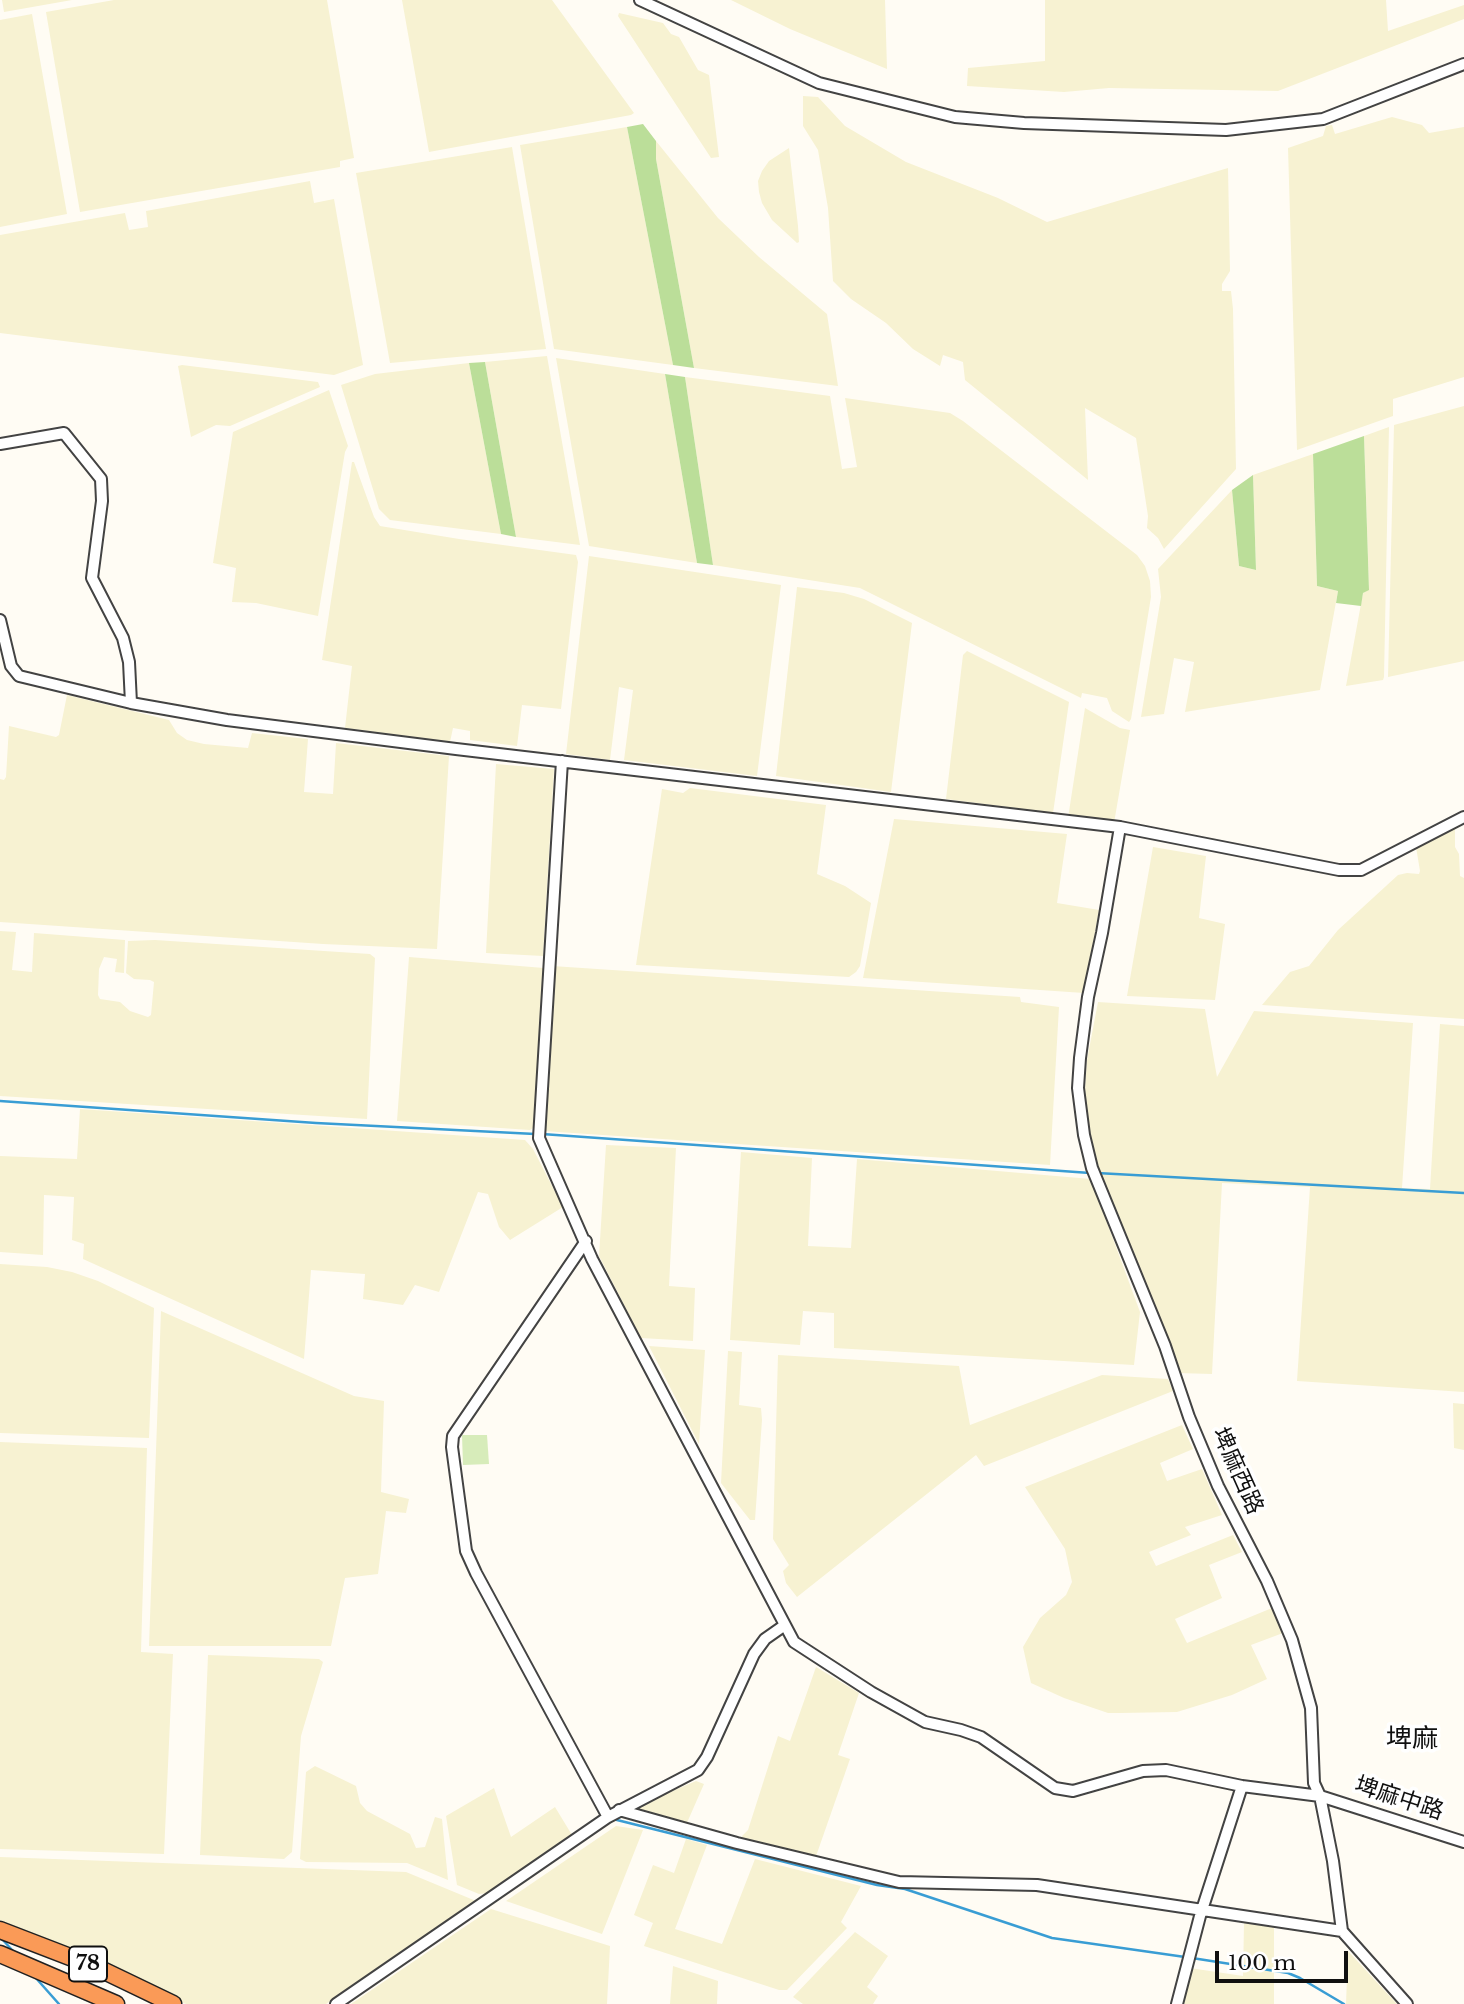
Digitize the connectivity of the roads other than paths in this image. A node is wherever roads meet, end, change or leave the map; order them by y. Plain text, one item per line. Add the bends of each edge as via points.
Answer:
1 (640, 0) edge
2 (1464, 64) edge
3 (0, 444) edge
4 (0, 620) edge
5 (131, 703) junction
6 (562, 761) junction
7 (1464, 817) edge
8 (1121, 827) junction
9 (586, 1241) junction
10 (785, 1625) junction
11 (1242, 1786) junction
12 (1320, 1796) junction
13 (619, 1810) junction
14 (608, 1817) junction
15 (1464, 1842) edge
16 (1203, 1910) junction
17 (0, 1930) edge
18 (1342, 1931) junction
19 (0, 1954) edge
20 (116, 2004) edge
21 (173, 2004) edge
22 (336, 2004) edge
23 (1178, 2004) edge
24 (1407, 2004) edge

1 - 2 street via 819,83 955,117 1024,123 1226,130 1307,122
3 - 5 street via 64,433 101,479 92,578 124,638
4 - 5 street via 11,666 19,676
5 - 6 street via 227,720
6 - 8 street
6 - 9 street, 埤麻中路 via 539,1134
7 - 8 street via 1361,870 1339,870
8 - 12 street, 埤麻西路 via 1080,1058 1078,1088 1084,1135 1092,1168 1219,1486 1292,1640 1311,1708 1314,1783
9 - 10 street, 埤麻中路
9 - 14 street via 453,1436 452,1447 466,1551
10 - 11 street, 埤麻中路 via 794,1642 871,1692 925,1722 981,1737 1055,1788 1073,1791 1143,1771 1166,1770
10 - 13 street via 754,1654 698,1770
11 - 12 street, 埤麻中路
11 - 16 street
12 - 15 street, 埤麻中路
12 - 18 street, 埤麻西路
13 - 14 street
13 - 16 street via 899,1882 1037,1885
14 - 22 street
16 - 18 street
16 - 23 street
17 - 21 highway, 78 via 96,1967
18 - 24 street
19 - 20 highway, 78

